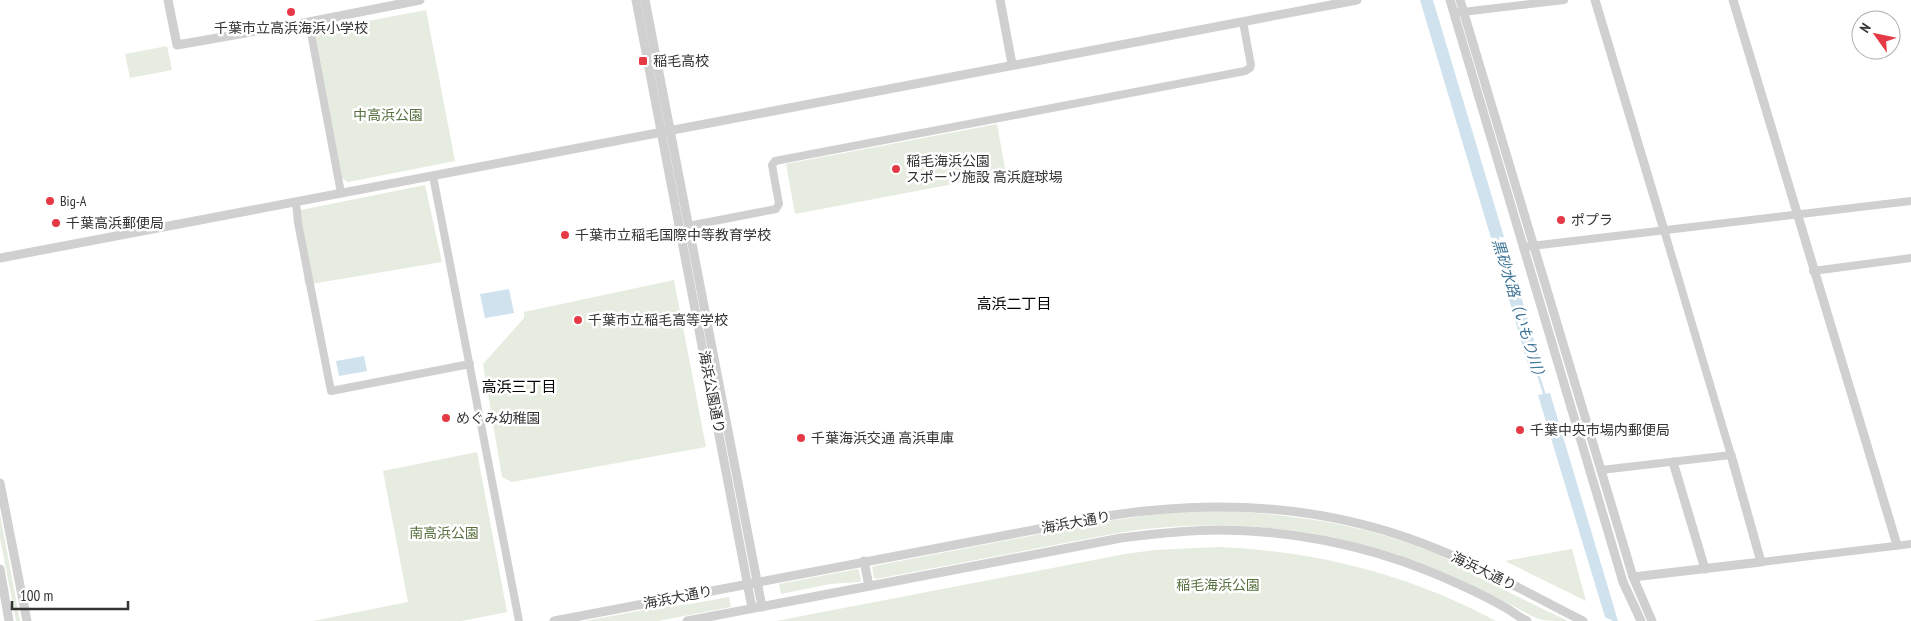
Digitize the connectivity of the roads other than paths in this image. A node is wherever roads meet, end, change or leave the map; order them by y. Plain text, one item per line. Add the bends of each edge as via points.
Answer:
1 (168, 0) edge
2 (420, 0) edge
3 (636, 0) edge
4 (645, 0) edge
5 (1000, 0) edge
6 (1357, 0) edge
7 (1450, 0) edge
8 (1460, 0) edge
9 (1564, 0) edge
10 (1595, 0) edge
11 (1733, 0) edge
12 (1459, 12) junction
13 (309, 22) junction
14 (1243, 22) junction
15 (1012, 64) junction
16 (666, 132) junction
17 (433, 176) junction
18 (341, 193) junction
19 (1911, 201) edge
20 (296, 202) junction
21 (1796, 214) junction
22 (688, 226) junction
23 (1664, 230) junction
24 (1534, 246) junction
25 (1523, 247) junction
26 (0, 258) edge
27 (1911, 258) edge
28 (1813, 270) junction
29 (470, 364) junction
30 (1731, 456) junction
31 (1673, 462) junction
32 (1601, 470) junction
33 (0, 483) edge
34 (1911, 544) edge
35 (1896, 545) junction
36 (864, 561) junction
37 (1761, 562) junction
38 (0, 569) edge
39 (1705, 569) junction
40 (1633, 577) junction
41 (752, 583) junction
42 (869, 586) junction
43 (1629, 596) junction
44 (757, 608) junction
45 (1508, 609) junction
46 (9, 621) edge
47 (27, 621) edge
48 (519, 621) edge
49 (554, 621) edge
50 (687, 621) edge
51 (1527, 621) edge
52 (1537, 621) edge
53 (1583, 621) edge
54 (1635, 621) edge
55 (1641, 621) edge
56 (1652, 621) edge

1 - 13 street via 177,45
2 - 13 street
3 - 16 street, 海浜公園通り
4 - 16 street, 海浜公園通り
5 - 15 street
6 - 14 street
7 - 12 street
8 - 12 street
9 - 12 street
10 - 23 street
11 - 21 street
12 - 24 street
12 - 25 street
13 - 18 street
14 - 15 street
14 - 22 street via 1251,65 1245,71 775,161 772,165 779,204 776,209
15 - 16 street
16 - 17 street
16 - 22 street, 海浜公園通り
16 - 41 street, 海浜公園通り
17 - 18 street
17 - 29 street
18 - 20 street
19 - 21 street
20 - 26 street
20 - 29 street via 330,391
21 - 23 street
21 - 28 street
22 - 41 street, 海浜公園通り
23 - 24 street
23 - 30 street
24 - 25 street
24 - 32 street
25 - 43 street
27 - 28 street
28 - 35 street
29 - 48 street
30 - 31 street
30 - 37 street
31 - 32 street
31 - 39 street
32 - 40 street
33 - 47 street
34 - 35 street
35 - 37 street
36 - 41 street, 海浜大通り
36 - 42 street
36 - 53 street, 海浜大通り via 1142,510 1205,506 1278,508 1356,522 1430,546
37 - 39 street
38 - 46 street
39 - 40 street
40 - 56 street
41 - 44 street, 海浜公園通り
41 - 49 street, 海浜大通り
42 - 44 street, 海浜大通り
42 - 45 street, 海浜大通り via 1121,538 1164,532 1242,530 1325,540 1370,552 1426,570
43 - 54 street
43 - 55 street
44 - 50 street, 海浜大通り
45 - 51 street
45 - 52 street

